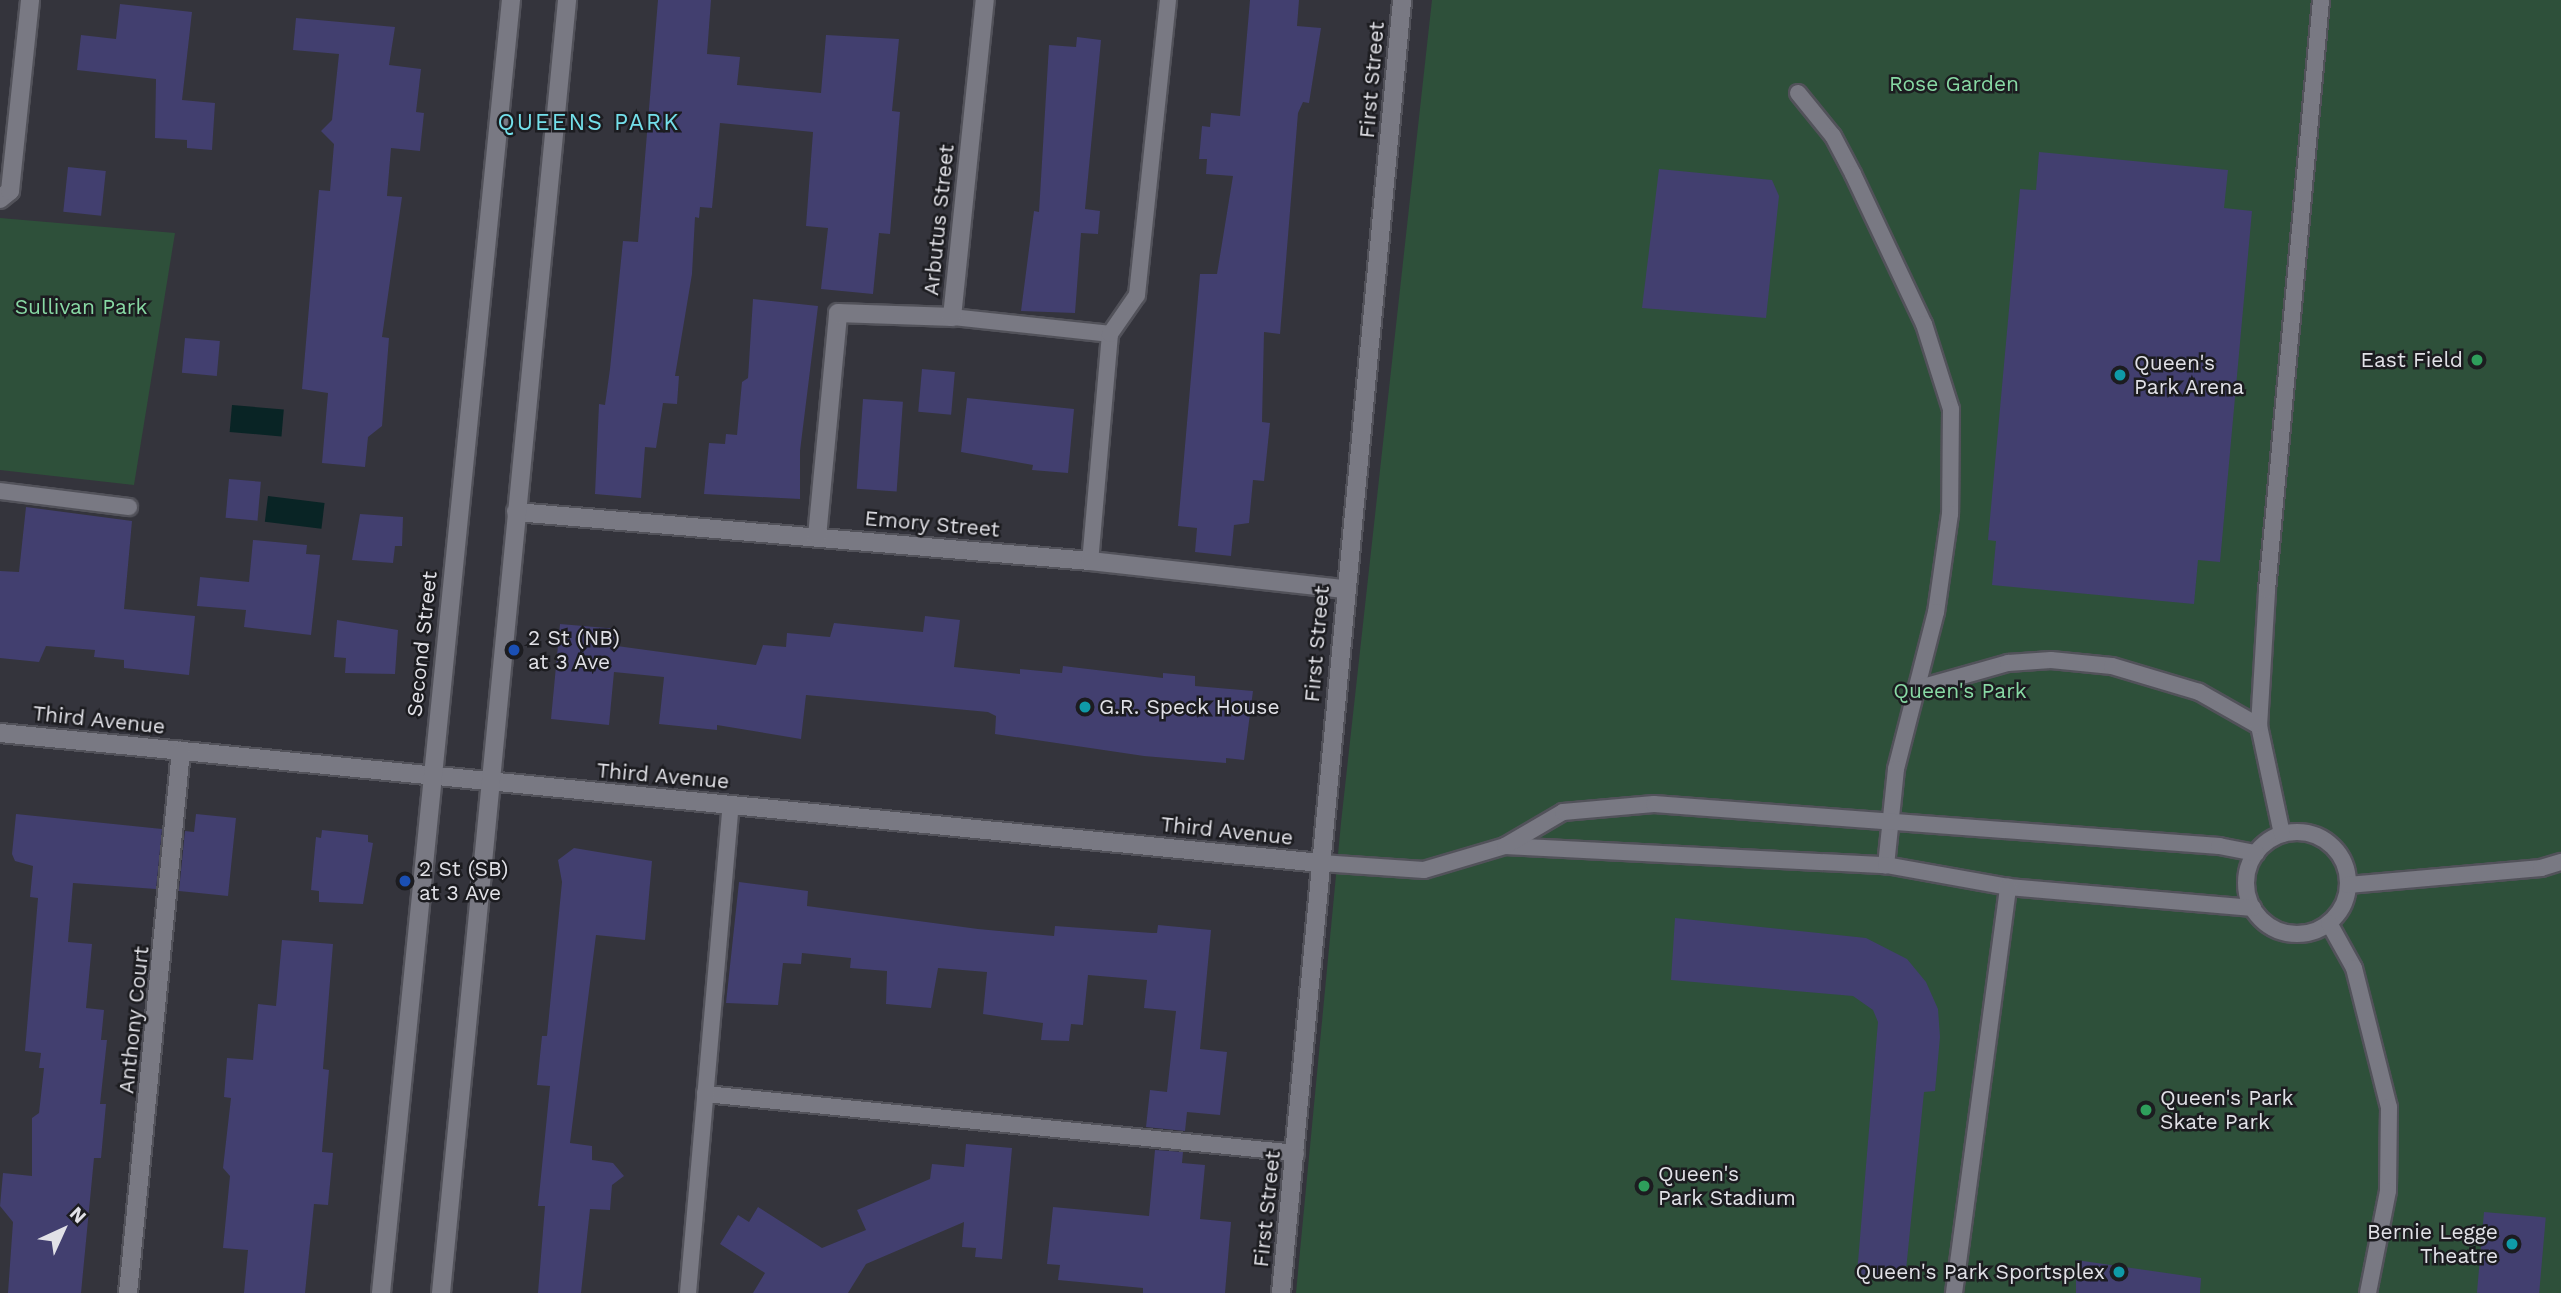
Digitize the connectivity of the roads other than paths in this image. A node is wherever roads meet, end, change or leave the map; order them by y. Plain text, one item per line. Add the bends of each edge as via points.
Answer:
1 (30, 0) edge
2 (511, 0) edge
3 (567, 0) edge
4 (985, 0) edge
5 (1168, 0) edge
6 (1402, 0) edge
7 (2322, 0) edge
8 (1798, 93) dead end
9 (0, 199) edge
10 (952, 317) junction
11 (1110, 334) junction
12 (0, 491) edge
13 (129, 507) dead end
14 (516, 512) junction
15 (817, 537) junction
16 (1090, 561) junction
17 (1344, 589) junction
18 (1916, 690) junction
19 (2259, 726) junction
20 (0, 733) edge
21 (181, 751) junction
22 (431, 776) junction
23 (489, 783) junction
24 (731, 805) junction
25 (1891, 819) junction
26 (2282, 834) junction
27 (1505, 846) junction
28 (2256, 853) junction
29 (2561, 862) edge
30 (1321, 863) junction
31 (1886, 865) junction
32 (2348, 885) junction
33 (2008, 887) junction
34 (2253, 908) junction
35 (2329, 923) junction
36 (705, 1094) junction
37 (1296, 1153) junction
38 (128, 1293) edge
39 (381, 1293) edge
40 (441, 1293) edge
41 (688, 1293) edge
42 (1281, 1293) edge
43 (1954, 1293) edge
44 (2368, 1293) edge

1 - 9 street via 10,191
2 - 22 street, Second Street
3 - 14 street
4 - 10 street, Arbutus Street
5 - 11 lane via 1137,295
6 - 17 street, First Street
7 - 19 lane via 2267,590
8 - 18 lane via 1833,136 1853,174 1924,324 1951,409 1950,514 1936,612
10 - 11 lane
10 - 15 street, Arbutus Street via 838,313
11 - 16 lane
12 - 13 lane
14 - 15 street, Emory Street
14 - 23 street
15 - 16 street, Emory Street
16 - 17 street, Emory Street
17 - 30 street, First Street
18 - 19 lane via 2008,663 2051,660 2112,666 2199,692
18 - 25 lane via 1896,769
19 - 26 lane
20 - 21 street, Third Avenue
21 - 22 street, Third Avenue
21 - 38 street, Anthony Court
22 - 23 street, Third Avenue
22 - 39 street, Second Street
23 - 24 street, Third Avenue
23 - 40 street
24 - 30 street, Third Avenue
24 - 36 lane
25 - 27 lane via 1654,804 1563,812
25 - 28 lane
25 - 31 lane
26 - 28 lane
26 - 32 lane via 2310,833 2334,847 2347,871
27 - 30 lane via 1423,870
27 - 31 lane
28 - 34 lane via 2246,880
29 - 32 lane via 2541,868
30 - 37 street, First Street
31 - 33 lane
32 - 35 lane via 2346,900
33 - 34 lane
33 - 43 lane
34 - 35 lane via 2264,921 2296,934
35 - 44 lane via 2354,968 2389,1107 2388,1191
36 - 37 lane
36 - 41 lane
37 - 42 street, First Street

